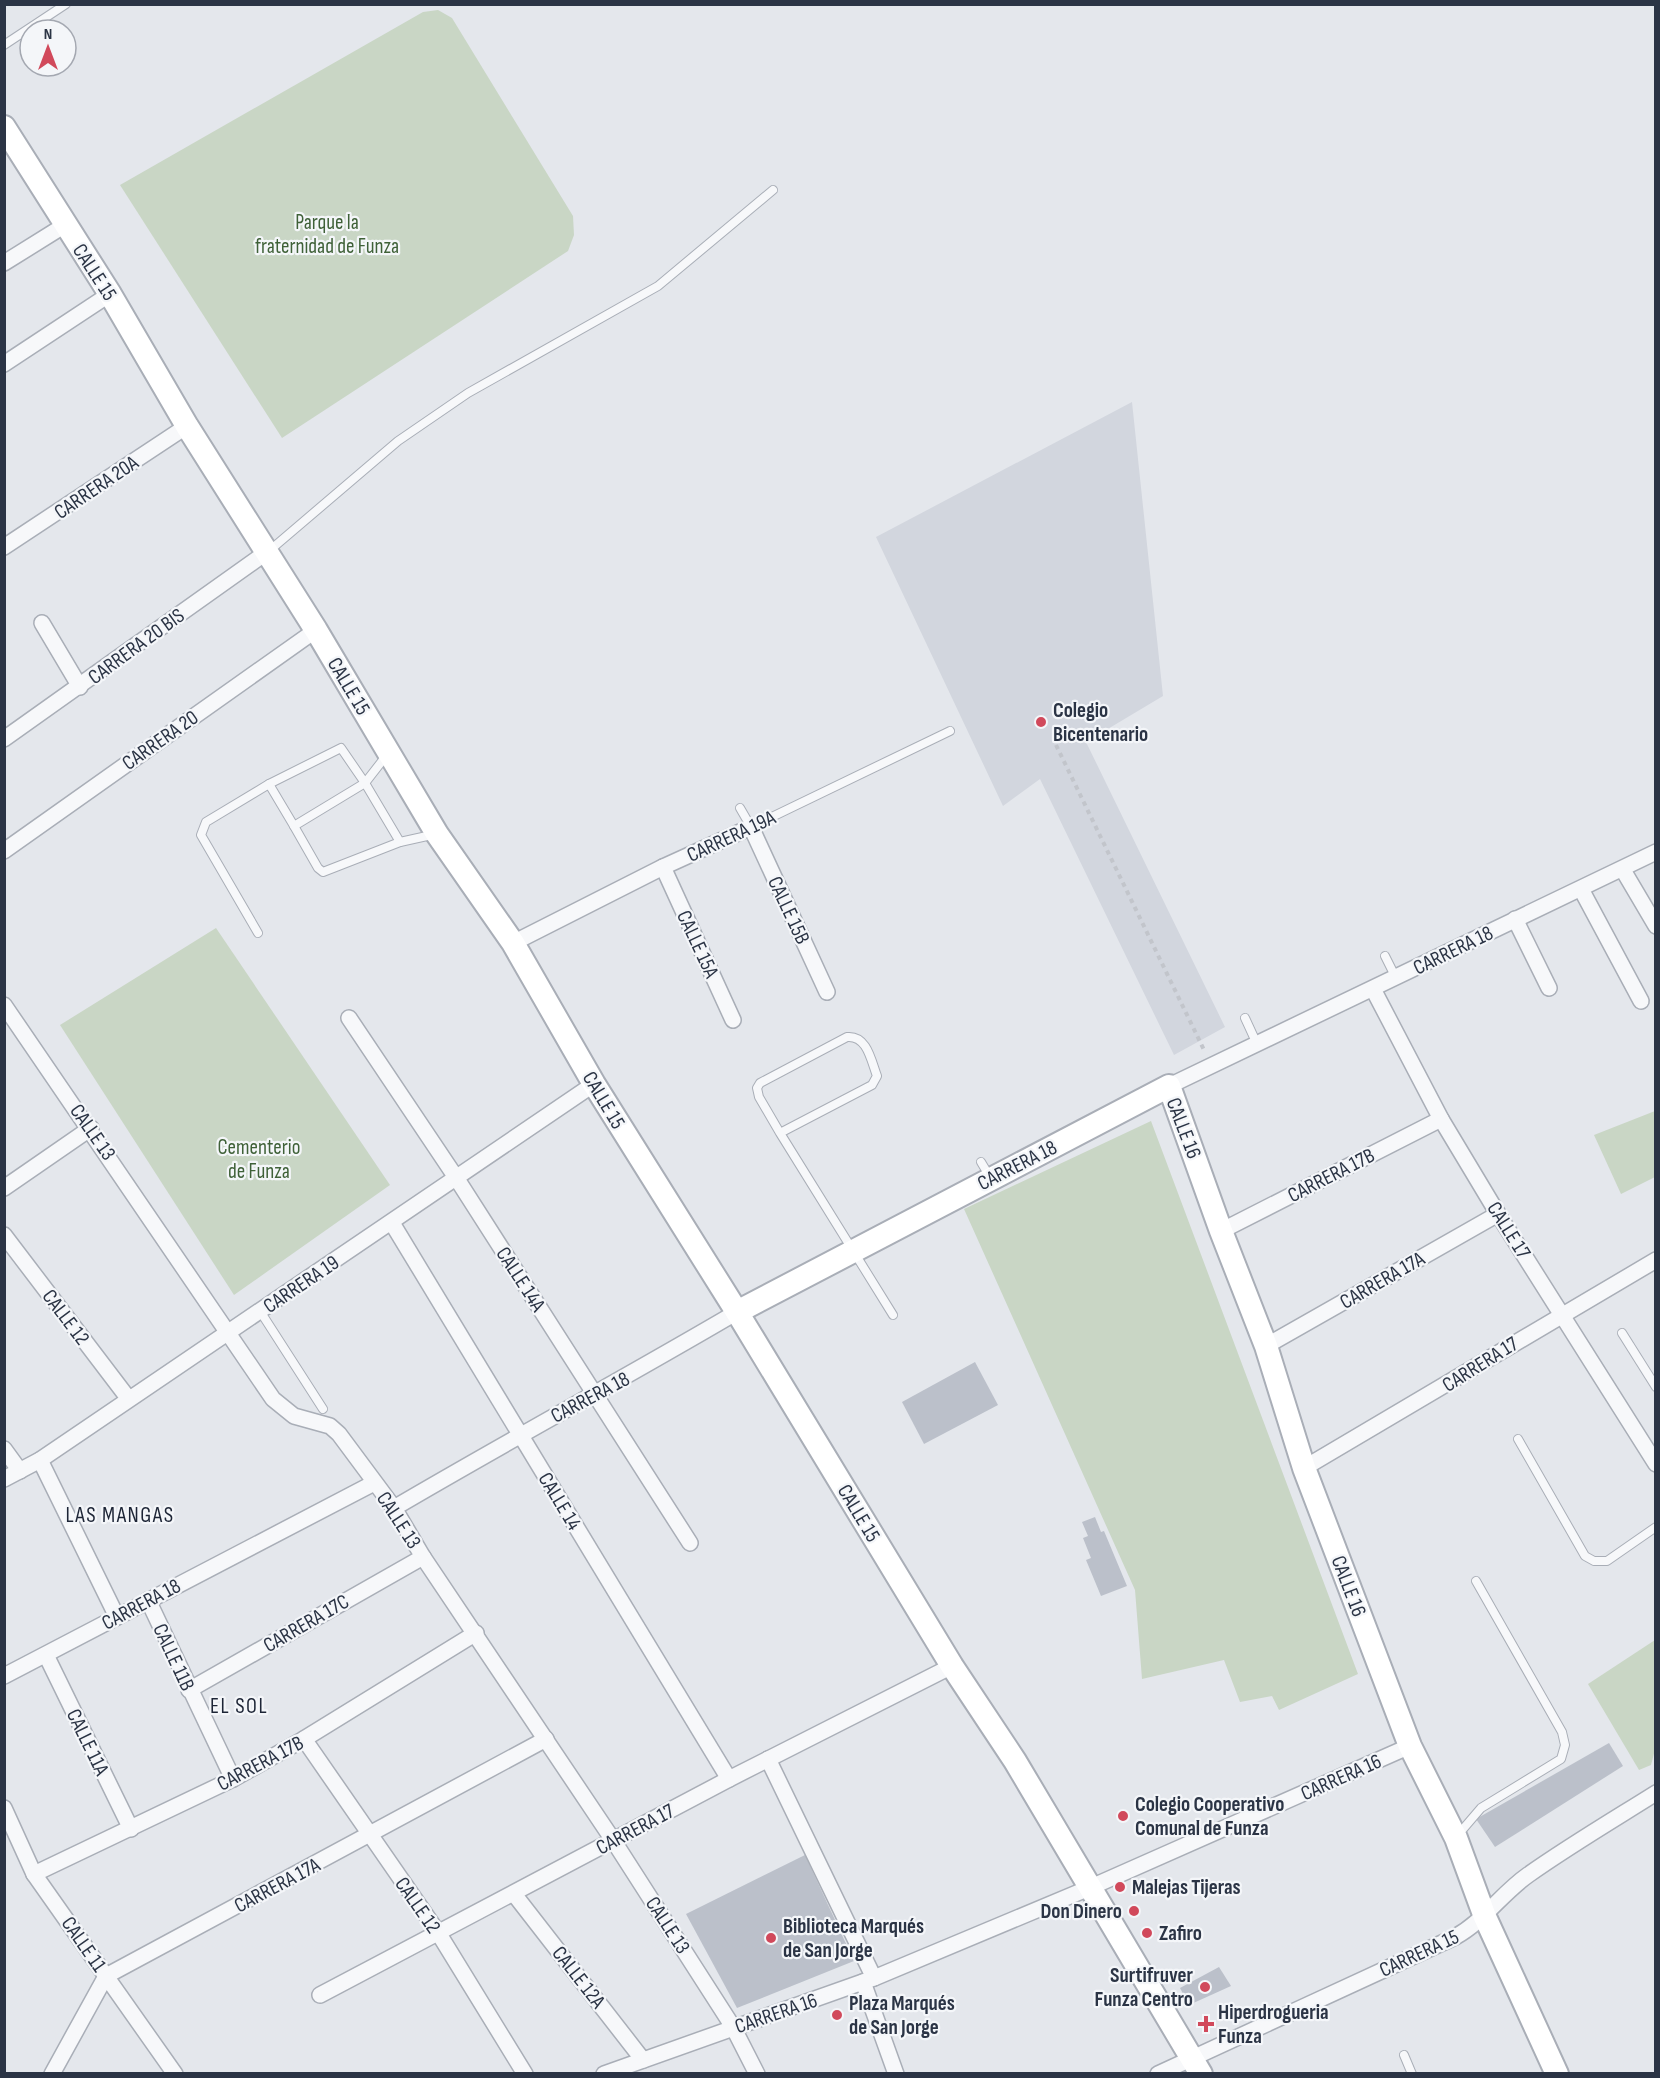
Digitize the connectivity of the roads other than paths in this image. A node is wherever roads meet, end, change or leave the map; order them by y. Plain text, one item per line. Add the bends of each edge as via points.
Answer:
1 (66, 4) edge
2 (4, 45) edge
3 (4, 128) edge
4 (773, 190) dead end
5 (65, 225) junction
6 (4, 263) edge
7 (110, 294) junction
8 (4, 364) edge
9 (187, 426) junction
10 (4, 547) edge
11 (267, 552) junction
12 (42, 623) dead end
13 (316, 630) junction
14 (80, 687) junction
15 (950, 731) dead end
16 (4, 739) edge
17 (389, 753) junction
18 (365, 783) junction
19 (269, 784) junction
20 (740, 808) dead end
21 (294, 826) junction
22 (751, 827) junction
23 (437, 834) junction
24 (400, 842) junction
25 (4, 851) edge
26 (1656, 852) edge
27 (663, 867) junction
28 (1623, 870) junction
29 (1581, 888) junction
30 (1515, 919) junction
31 (1656, 926) edge
32 (258, 933) dead end
33 (513, 944) junction
34 (1384, 956) dead end
35 (1396, 978) junction
36 (1549, 988) dead end
37 (1373, 989) junction
38 (826, 992) dead end
39 (1641, 1001) dead end
40 (4, 1005) edge
41 (349, 1018) dead end
42 (1245, 1018) dead end
43 (733, 1020) dead end
44 (1257, 1044) junction
45 (594, 1084) junction
46 (1168, 1086) junction
47 (1441, 1119) junction
48 (91, 1128) junction
49 (780, 1133) junction
50 (457, 1179) junction
51 (4, 1188) edge
52 (1498, 1214) junction
53 (392, 1223) junction
54 (1221, 1231) junction
55 (4, 1235) edge
56 (851, 1250) junction
57 (1656, 1260) edge
58 (260, 1311) junction
59 (737, 1312) junction
60 (1561, 1314) junction
61 (893, 1315) dead end
62 (230, 1332) junction
63 (1622, 1334) dead end
64 (1266, 1346) junction
65 (1656, 1387) edge
66 (597, 1395) junction
67 (128, 1398) junction
68 (323, 1409) dead end
69 (519, 1434) junction
70 (1518, 1439) dead end
71 (4, 1449) edge
72 (40, 1460) junction
73 (1655, 1462) edge
74 (1304, 1468) junction
75 (20, 1471) junction
76 (4, 1479) edge
77 (374, 1483) junction
78 (394, 1508) junction
79 (1656, 1527) edge
80 (690, 1543) dead end
81 (423, 1557) junction
82 (1476, 1581) dead end
83 (148, 1600) junction
84 (117, 1617) junction
85 (476, 1633) junction
86 (46, 1655) junction
87 (952, 1666) junction
88 (4, 1676) edge
89 (189, 1690) junction
90 (304, 1739) junction
91 (546, 1739) junction
92 (1410, 1746) junction
93 (768, 1760) junction
94 (233, 1779) junction
95 (729, 1779) junction
96 (1656, 1792) edge
97 (4, 1808) edge
98 (130, 1829) junction
99 (369, 1836) junction
100 (1456, 1838) junction
101 (613, 1840) junction
102 (34, 1874) junction
103 (1089, 1888) junction
104 (514, 1894) junction
105 (1485, 1917) junction
106 (439, 1934) junction
107 (106, 1976) junction
108 (869, 1980) junction
109 (320, 1995) dead end
110 (733, 2028) junction
111 (1404, 2055) dead end
112 (643, 2060) junction
113 (1196, 2065) edge
114 (52, 2073) edge
115 (175, 2073) edge
116 (525, 2073) edge
117 (604, 2073) edge
118 (756, 2073) edge
119 (896, 2073) edge
120 (1158, 2073) edge
121 (1412, 2073) edge
122 (1557, 2073) edge

1 - 2 lane
3 - 5 street, CALLE 15
4 - 11 lane via 658,286 468,393 398,441
5 - 6 street
5 - 7 street, CALLE 15
7 - 8 street
7 - 9 street, CALLE 15
9 - 10 street, CARRERA 20A
9 - 11 street, CALLE 15
11 - 13 street, CALLE 15
11 - 14 street, CARRERA 20 BIS
12 - 14 street
13 - 17 street, CALLE 15
13 - 25 street, CARRERA 20
14 - 16 street, CARRERA 20 BIS
15 - 22 lane, CARRERA 19A
17 - 18 lane
17 - 23 street, CALLE 15
18 - 19 lane via 341,748
18 - 21 lane
18 - 24 lane
19 - 21 lane
19 - 32 lane via 201,828 201,835
20 - 22 lane
21 - 24 lane via 323,872
22 - 27 street, CARRERA 19A
22 - 38 street, CALLE 15B
23 - 24 lane
23 - 33 street, CALLE 15
26 - 28 street, CARRERA 18
27 - 33 street, CARRERA 19A
27 - 43 street, CALLE 15A
28 - 29 street, CARRERA 18
28 - 31 street
29 - 30 street, CARRERA 18
29 - 39 street
30 - 35 street, CARRERA 18
30 - 36 street
33 - 45 street, CALLE 15
34 - 35 lane
35 - 37 street, CARRERA 18
37 - 44 street, CARRERA 18
37 - 47 street, CALLE 17
40 - 48 street, CALLE 13
41 - 50 street, CALLE 14A
42 - 44 lane
44 - 46 street, CARRERA 18
45 - 50 street, CARRERA 19
45 - 59 street, CALLE 15
46 - 54 street, CALLE 16
46 - 56 street, CARRERA 18 via 986,1170
47 - 52 street, CALLE 17
47 - 54 street, CARRERA 17B
48 - 51 street
48 - 62 street, CALLE 13
49 - 49 lane via 872,1085 877,1076 863,1040 848,1037 760,1083 759,1097
49 - 56 lane
50 - 53 street, CARRERA 19
50 - 66 street, CALLE 14A
52 - 60 street, CALLE 17
52 - 64 street, CARRERA 17A
53 - 58 street, CARRERA 19
53 - 69 street, CALLE 14
54 - 64 street, CALLE 16
55 - 67 street, CALLE 12
56 - 59 street, CARRERA 18
56 - 61 lane
57 - 60 street, CARRERA 17
58 - 62 street, CARRERA 19
58 - 68 lane
59 - 66 street, CARRERA 18
59 - 87 street, CALLE 15
60 - 73 street, CALLE 17
60 - 74 street, CARRERA 17
62 - 67 street, CARRERA 19
62 - 77 street, CALLE 13 via 273,1400 294,1416 330,1426
63 - 65 lane
64 - 74 street, CALLE 16
66 - 69 street, CARRERA 18
66 - 80 street, CALLE 14A
67 - 72 street, CARRERA 19
69 - 78 street, CARRERA 18
69 - 95 street, CALLE 14
70 - 79 lane via 1585,1556 1607,1562
71 - 75 street
72 - 75 street, CARRERA 19
72 - 84 street
74 - 92 street, CALLE 16
75 - 76 street, CARRERA 19
77 - 78 street, CALLE 13
77 - 83 street, CARRERA 18
78 - 81 street, CALLE 13
81 - 85 street, CALLE 13
81 - 89 street, CARRERA 17C
82 - 100 lane via 1562,1732 1565,1745 1561,1759 1481,1808
83 - 84 street, CARRERA 18
83 - 89 street, CALLE 11B
84 - 86 street, CARRERA 18
85 - 90 street, CARRERA 17B
85 - 91 street, CALLE 13
86 - 88 street, CARRERA 18
86 - 98 street, CALLE 11A
87 - 93 street, CARRERA 17
87 - 103 street, CALLE 15 via 1015,1761
89 - 94 street, CALLE 11B
90 - 94 street, CARRERA 17B
90 - 99 street, CALLE 12
91 - 99 street, CARRERA 17A
91 - 101 street, CALLE 13
92 - 100 street, CALLE 16
92 - 103 street, CARRERA 16
93 - 95 street, CARRERA 17
93 - 108 street
94 - 98 street, CARRERA 17B
95 - 101 street, CARRERA 17
96 - 105 street, CARRERA 15 via 1527,1876
97 - 102 street, CALLE 11
98 - 102 street, CARRERA 17B
99 - 106 street, CALLE 12
99 - 107 street, CARRERA 17A
100 - 105 street, CALLE 16
101 - 104 street, CARRERA 17
101 - 110 street, CALLE 13
102 - 107 street, CALLE 11
103 - 108 street, CARRERA 16
103 - 113 street, CALLE 15
104 - 106 street, CARRERA 17
104 - 112 street, CALLE 12A
105 - 113 street, CARRERA 15 via 1455,1937
105 - 122 street, CALLE 16
106 - 109 street, CARRERA 17
106 - 116 street, CALLE 12
107 - 114 street
107 - 115 street, CALLE 11
108 - 110 street, CARRERA 16
108 - 119 street
110 - 112 street, CARRERA 16
110 - 118 street, CALLE 13
111 - 121 lane
112 - 117 street, CARRERA 16
113 - 120 street, CARRERA 15

